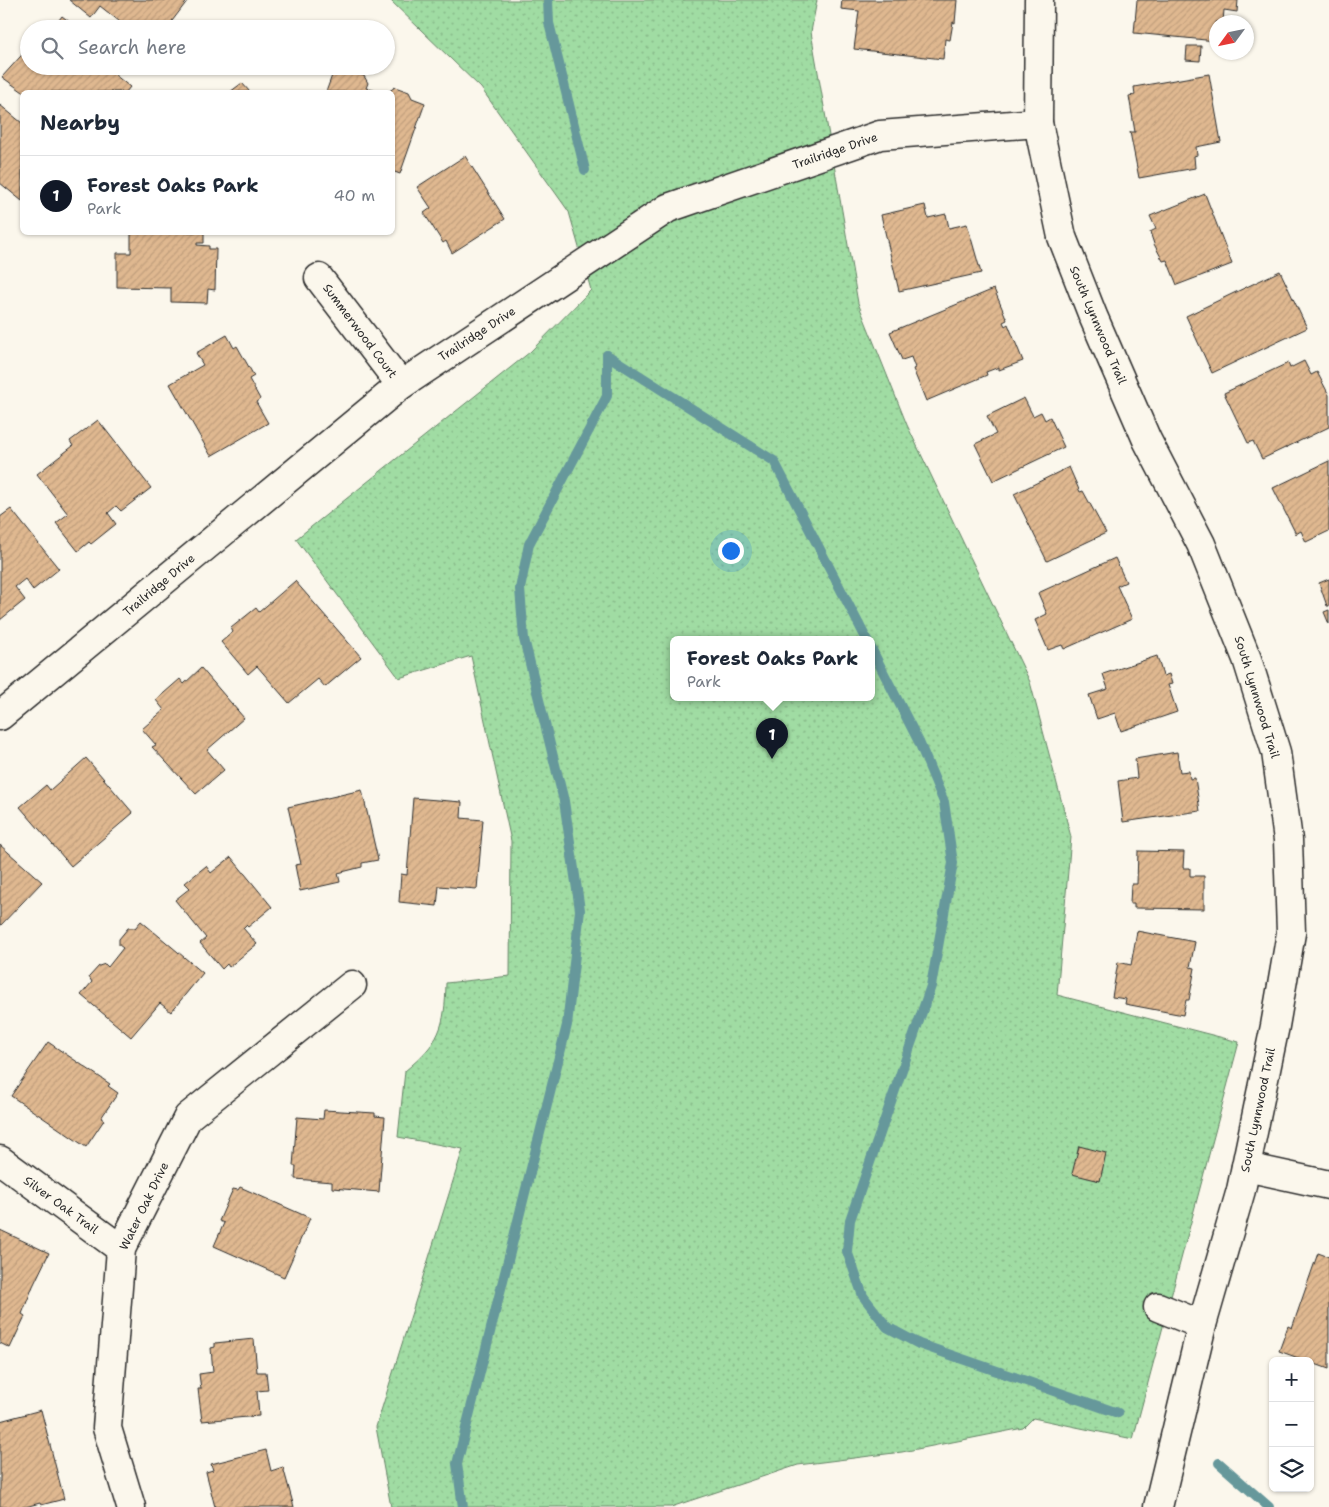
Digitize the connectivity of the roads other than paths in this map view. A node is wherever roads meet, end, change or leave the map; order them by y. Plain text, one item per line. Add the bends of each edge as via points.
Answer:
1 (1039, 0) edge
2 (1038, 123) junction
3 (319, 278) dead end
4 (401, 385) junction
5 (0, 716) edge
6 (352, 985) dead end
7 (0, 1160) edge
8 (1246, 1166) junction
9 (1329, 1185) edge
10 (121, 1249) junction
11 (1158, 1307) dead end
12 (1202, 1325) junction
13 (132, 1507) edge
14 (1158, 1507) edge

1 - 2 street, South Lynnwood Trail
2 - 4 street, Trailridge Drive via 880,135 668,208
2 - 8 street, South Lynnwood Trail via 1062,237 1147,440 1201,544 1247,659 1276,752 1288,840 1291,933
3 - 4 street, Summerwood Court
4 - 5 street, Trailridge Drive
6 - 10 street, Water Oak Drive via 188,1117
7 - 10 street, Silver Oak Trail
8 - 9 street
8 - 12 street, South Lynnwood Trail
10 - 13 street, Water Oak Drive via 107,1428
11 - 12 street
12 - 14 street, South Lynnwood Trail

